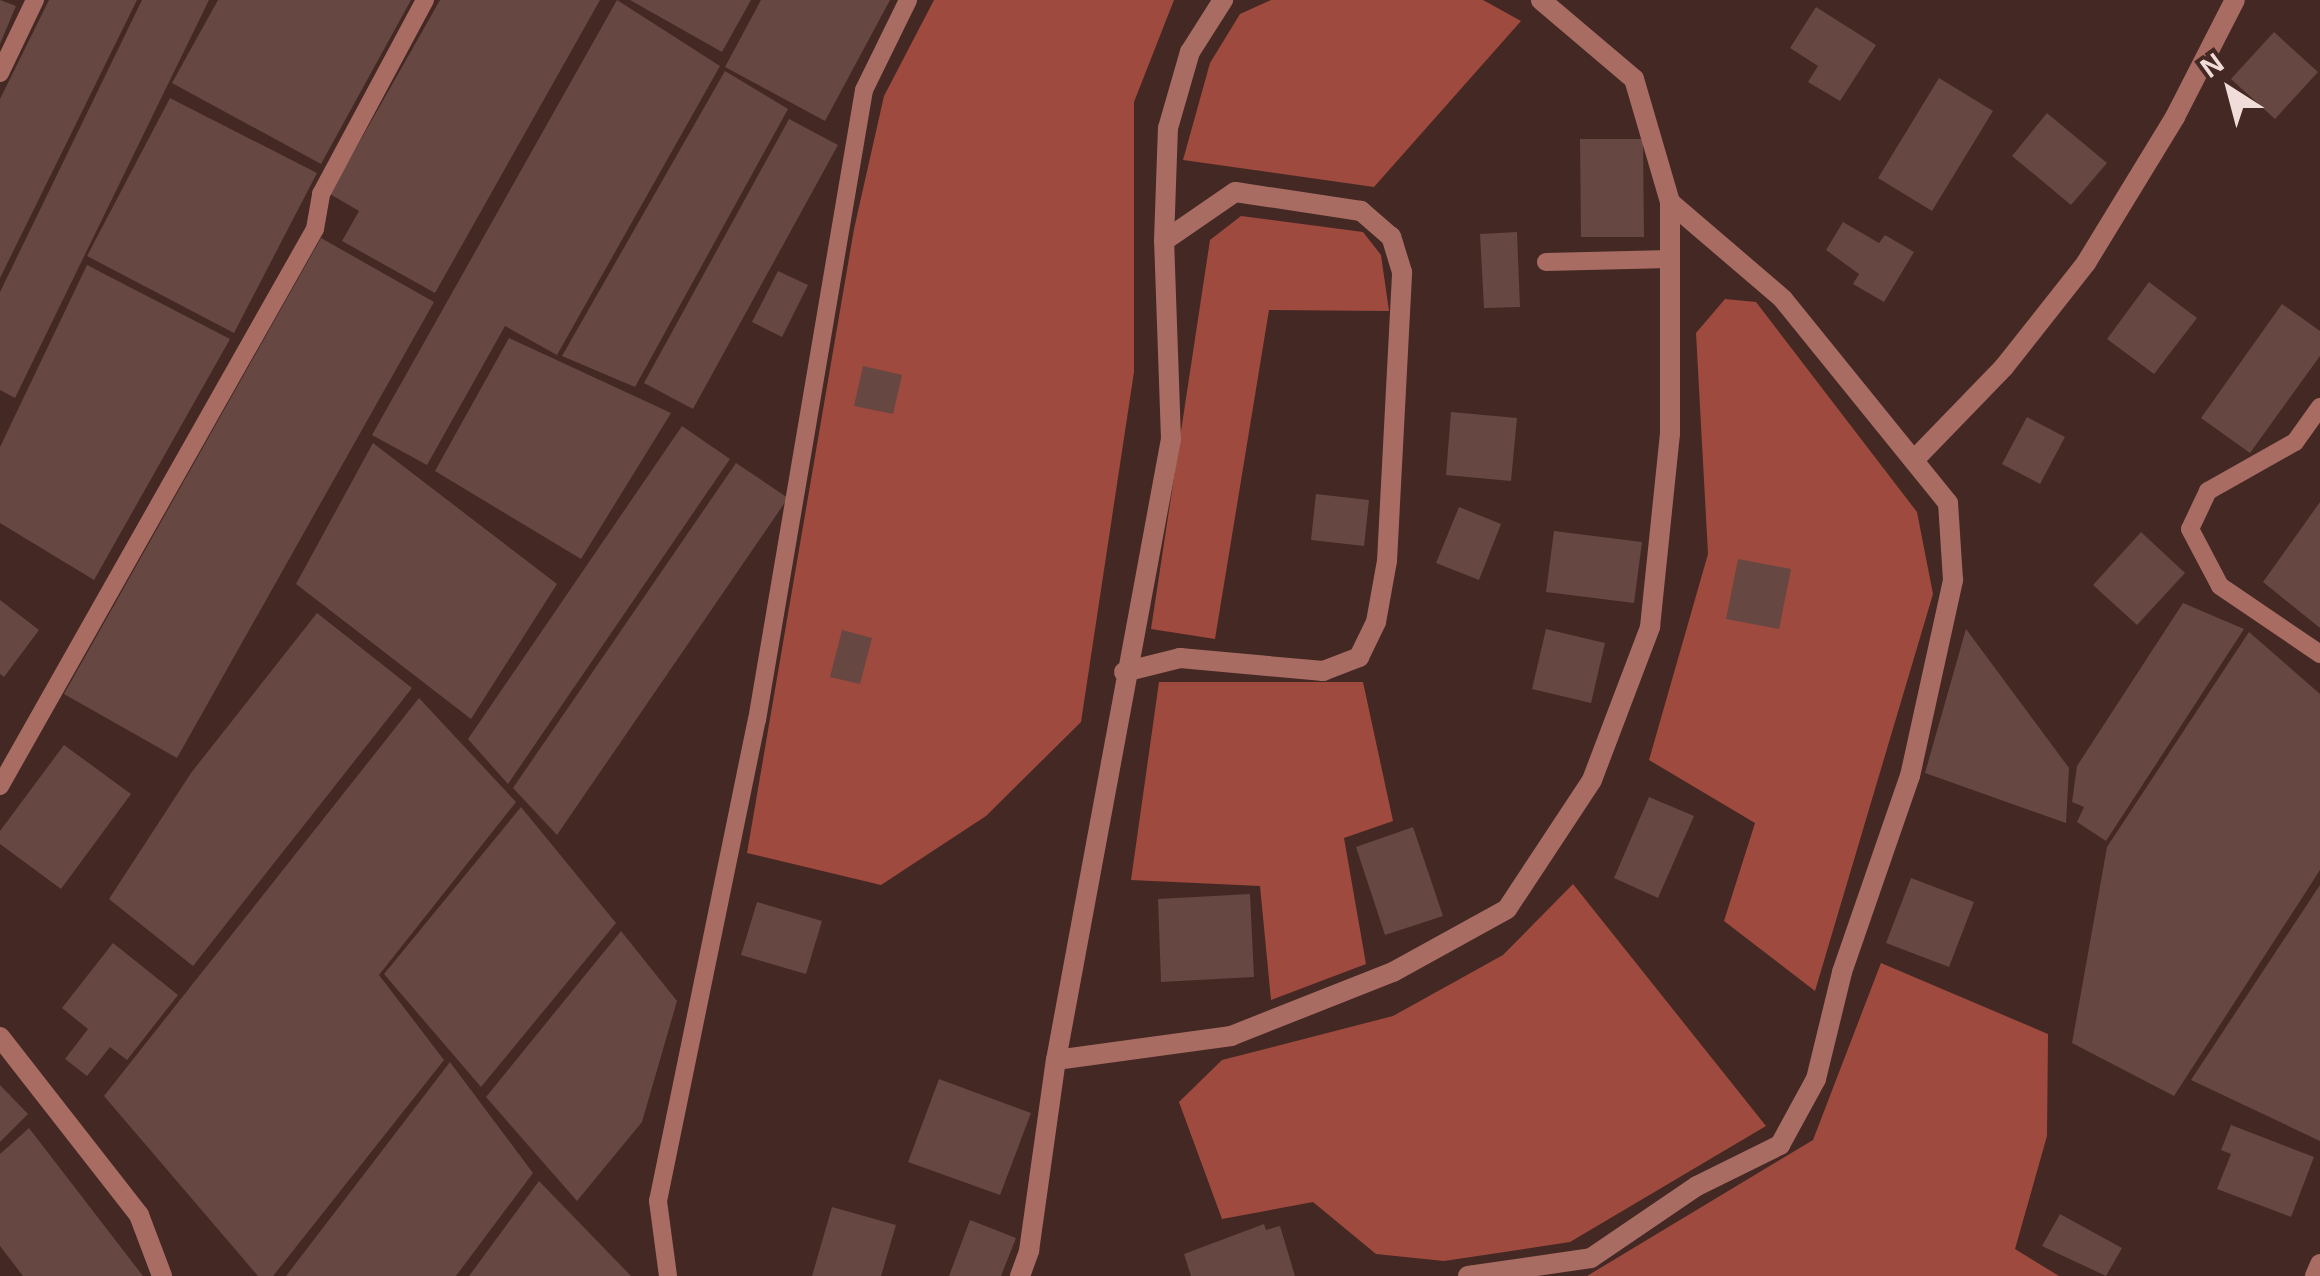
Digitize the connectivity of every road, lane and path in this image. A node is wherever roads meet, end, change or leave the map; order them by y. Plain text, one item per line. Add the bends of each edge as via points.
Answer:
1 (35, 0) edge
2 (425, 0) edge
3 (908, 0) edge
4 (1223, 0) edge
5 (1541, 0) edge
6 (2235, 0) edge
7 (0, 72) edge
8 (1670, 202) junction
9 (1164, 241) junction
10 (1670, 259) junction
11 (1546, 262) dead end
12 (2320, 407) edge
13 (1915, 459) junction
14 (2320, 654) edge
15 (1124, 672) junction
16 (0, 786) edge
17 (2, 1036) edge
18 (1056, 1060) junction
19 (2320, 1264) edge
20 (162, 1276) edge
21 (668, 1276) edge
22 (1020, 1276) edge
23 (1468, 1276) edge
24 (2315, 1276) edge

1 - 7 lane
2 - 16 lane via 320,194 315,230
3 - 21 lane via 864,90 758,720 658,1201
4 - 9 street via 1190,52 1168,128
5 - 8 street via 1634,79
6 - 13 street via 2086,263 2004,367
8 - 10 street
8 - 13 street via 1783,299
9 - 15 street via 1171,439
9 - 15 street via 1210,203 1235,192 1361,212 1391,237 1402,272 1386,561 1376,622 1359,657 1322,671 1180,658
10 - 11 lane
10 - 18 street via 1670,434 1650,626 1592,780 1506,909 1393,972 1231,1036
12 - 14 lane via 2294,442 2208,491 2190,529 2220,586
13 - 23 street via 1948,503 1953,580 1910,776 1842,972 1816,1079 1780,1145 1698,1186 1591,1258
15 - 18 street
17 - 20 street via 139,1215
18 - 22 street
19 - 24 street

